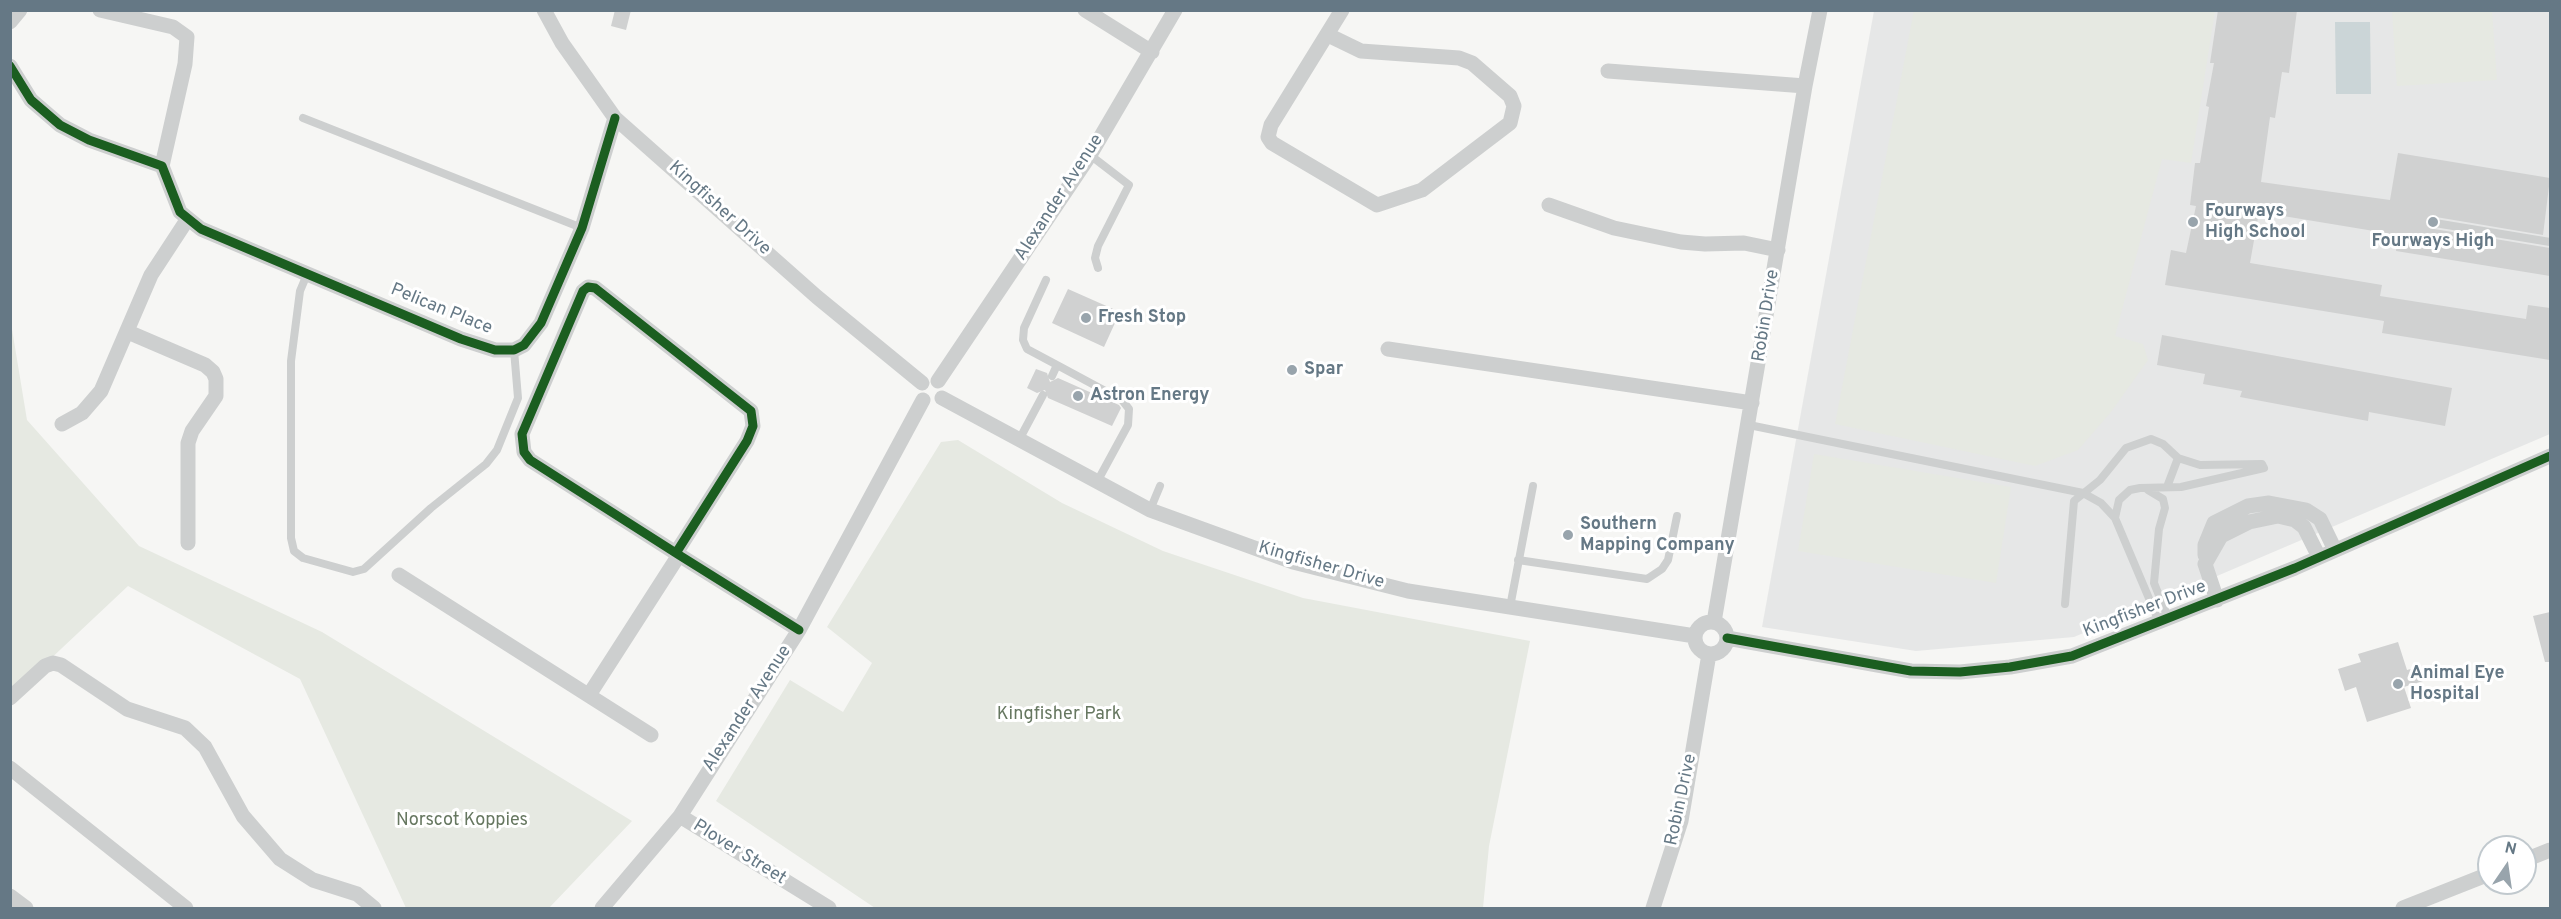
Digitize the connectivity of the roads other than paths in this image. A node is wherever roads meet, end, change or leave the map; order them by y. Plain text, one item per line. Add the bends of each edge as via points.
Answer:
1 (20, 10) edge
2 (100, 10) edge
3 (544, 10) edge
4 (1084, 10) edge
5 (1175, 10) edge
6 (1342, 10) edge
7 (1820, 10) edge
8 (10, 22) edge
9 (1328, 35) junction
10 (1152, 52) junction
11 (10, 66) edge
12 (1608, 71) dead end
13 (1805, 86) junction
14 (303, 118) dead end
15 (615, 118) junction
16 (1090, 155) junction
17 (162, 166) junction
18 (1549, 205) dead end
19 (187, 220) junction
20 (2435, 223) dead end
21 (582, 228) junction
22 (2550, 242) edge
23 (1778, 250) junction
24 (1098, 268) dead end
25 (308, 272) junction
26 (1046, 280) dead end
27 (128, 332) junction
28 (1388, 349) dead end
29 (514, 350) junction
30 (1057, 365) junction
31 (1052, 376) dead end
32 (938, 381) junction
33 (922, 383) junction
34 (1043, 395) dead end
35 (942, 398) junction
36 (923, 400) junction
37 (1752, 403) junction
38 (62, 424) dead end
39 (1749, 424) junction
40 (1019, 440) junction
41 (2550, 456) edge
42 (2178, 458) junction
43 (1097, 482) junction
44 (1160, 486) dead end
45 (1533, 486) dead end
46 (2168, 487) junction
47 (2140, 488) junction
48 (2083, 493) junction
49 (1150, 510) junction
50 (1677, 516) dead end
51 (2115, 518) junction
52 (188, 543) dead end
53 (2335, 550) junction
54 (678, 554) junction
55 (2319, 557) junction
56 (1518, 560) junction
57 (2205, 564) junction
58 (399, 575) dead end
59 (2217, 600) junction
60 (2065, 604) dead end
61 (1510, 607) junction
62 (2164, 621) junction
63 (1714, 622) junction
64 (799, 630) junction
65 (1695, 636) junction
66 (1727, 638) junction
67 (1709, 654) junction
68 (589, 695) junction
69 (10, 698) edge
70 (651, 735) dead end
71 (10, 768) edge
72 (680, 816) junction
73 (2477, 879) edge
74 (10, 897) edge
75 (180, 907) edge
76 (26, 909) edge
77 (374, 909) edge
78 (602, 909) edge
79 (829, 909) edge
80 (1653, 909) edge
81 (2403, 909) edge

1 - 8 street
2 - 17 street via 173,27 187,37 185,64
3 - 15 street, Kingfisher Drive via 562,43
4 - 10 street
5 - 10 street, Alexander Avenue
6 - 9 street
7 - 13 street, Robin Drive
9 - 9 street via 1361,51 1466,60 1510,96 1514,106 1510,123 1422,190 1382,204 1372,203 1268,137 1271,125
10 - 16 street, Alexander Avenue
11 - 17 street via 31,100 60,126
12 - 13 street
13 - 23 street, Robin Drive
14 - 21 lane
15 - 21 street
15 - 33 street, Kingfisher Drive
16 - 24 lane via 1129,185 1098,246
16 - 32 street, Alexander Avenue
17 - 19 street via 174,202
18 - 23 street via 1614,228 1682,242 1744,243
19 - 25 street, Pelican Place
19 - 27 street via 151,275
20 - 22 lane
21 - 29 street via 541,323 525,345
23 - 37 street, Robin Drive
25 - 29 street, Pelican Place via 461,339 495,350
25 - 29 lane via 300,291 291,361 291,538 294,551 303,558 353,572 364,569 486,464 497,450 518,398
26 - 30 lane via 1024,328 1023,340 1027,349
27 - 38 street via 93,403
27 - 52 street via 205,365 216,379 216,396 188,443
28 - 37 street
30 - 31 lane
30 - 43 lane via 1122,400 1129,409 1128,425
32 - 33 street
32 - 35 street via 944,388
33 - 36 street via 919,392
34 - 40 lane
35 - 36 street via 934,403
35 - 40 street, Kingfisher Drive
36 - 64 street, Alexander Avenue
37 - 39 street, Robin Drive
39 - 48 lane
39 - 63 street, Robin Drive
40 - 43 street, Kingfisher Drive
41 - 53 street, Kingfisher Drive
42 - 46 lane
42 - 46 lane via 2200,465 2262,464 2264,468
42 - 48 lane via 2157,442 2137,443 2119,454 2100,480
43 - 49 street, Kingfisher Drive
44 - 49 lane
45 - 56 lane
46 - 47 lane
47 - 51 lane via 2130,490 2119,501
47 - 62 lane via 2153,491 2163,499 2165,508 2154,583
48 - 51 lane via 2102,503
48 - 60 lane via 2071,510
49 - 61 street, Kingfisher Drive via 1293,562 1408,591
50 - 56 lane via 1668,560 1647,579
51 - 62 lane
53 - 55 street, Kingfisher Drive
53 - 57 street via 2320,519 2289,505 2269,503 2240,509 2214,523 2205,545
54 - 54 street via 747,441 753,426 751,411 595,288 588,287 522,434 524,452 530,460
54 - 64 street
54 - 68 street
55 - 57 street via 2304,527 2278,516 2249,522 2221,536
55 - 59 street, Kingfisher Drive
56 - 61 lane
57 - 59 street
58 - 68 street
59 - 62 street, Kingfisher Drive
61 - 65 street, Kingfisher Drive
62 - 66 street, Kingfisher Drive via 2072,656 1960,672 1911,672
63 - 65 street via 1703,624
63 - 66 street via 1724,627
64 - 72 street, Alexander Avenue
65 - 67 street via 1697,646
66 - 67 street via 1722,650
67 - 80 street, Robin Drive via 1681,821
68 - 70 street
69 - 77 street via 53,663 137,714 185,728 205,747 243,816 280,859 313,880 357,894
71 - 75 street
72 - 78 street, Alexander Avenue
72 - 79 street, Plover Street
73 - 81 street
74 - 76 street

